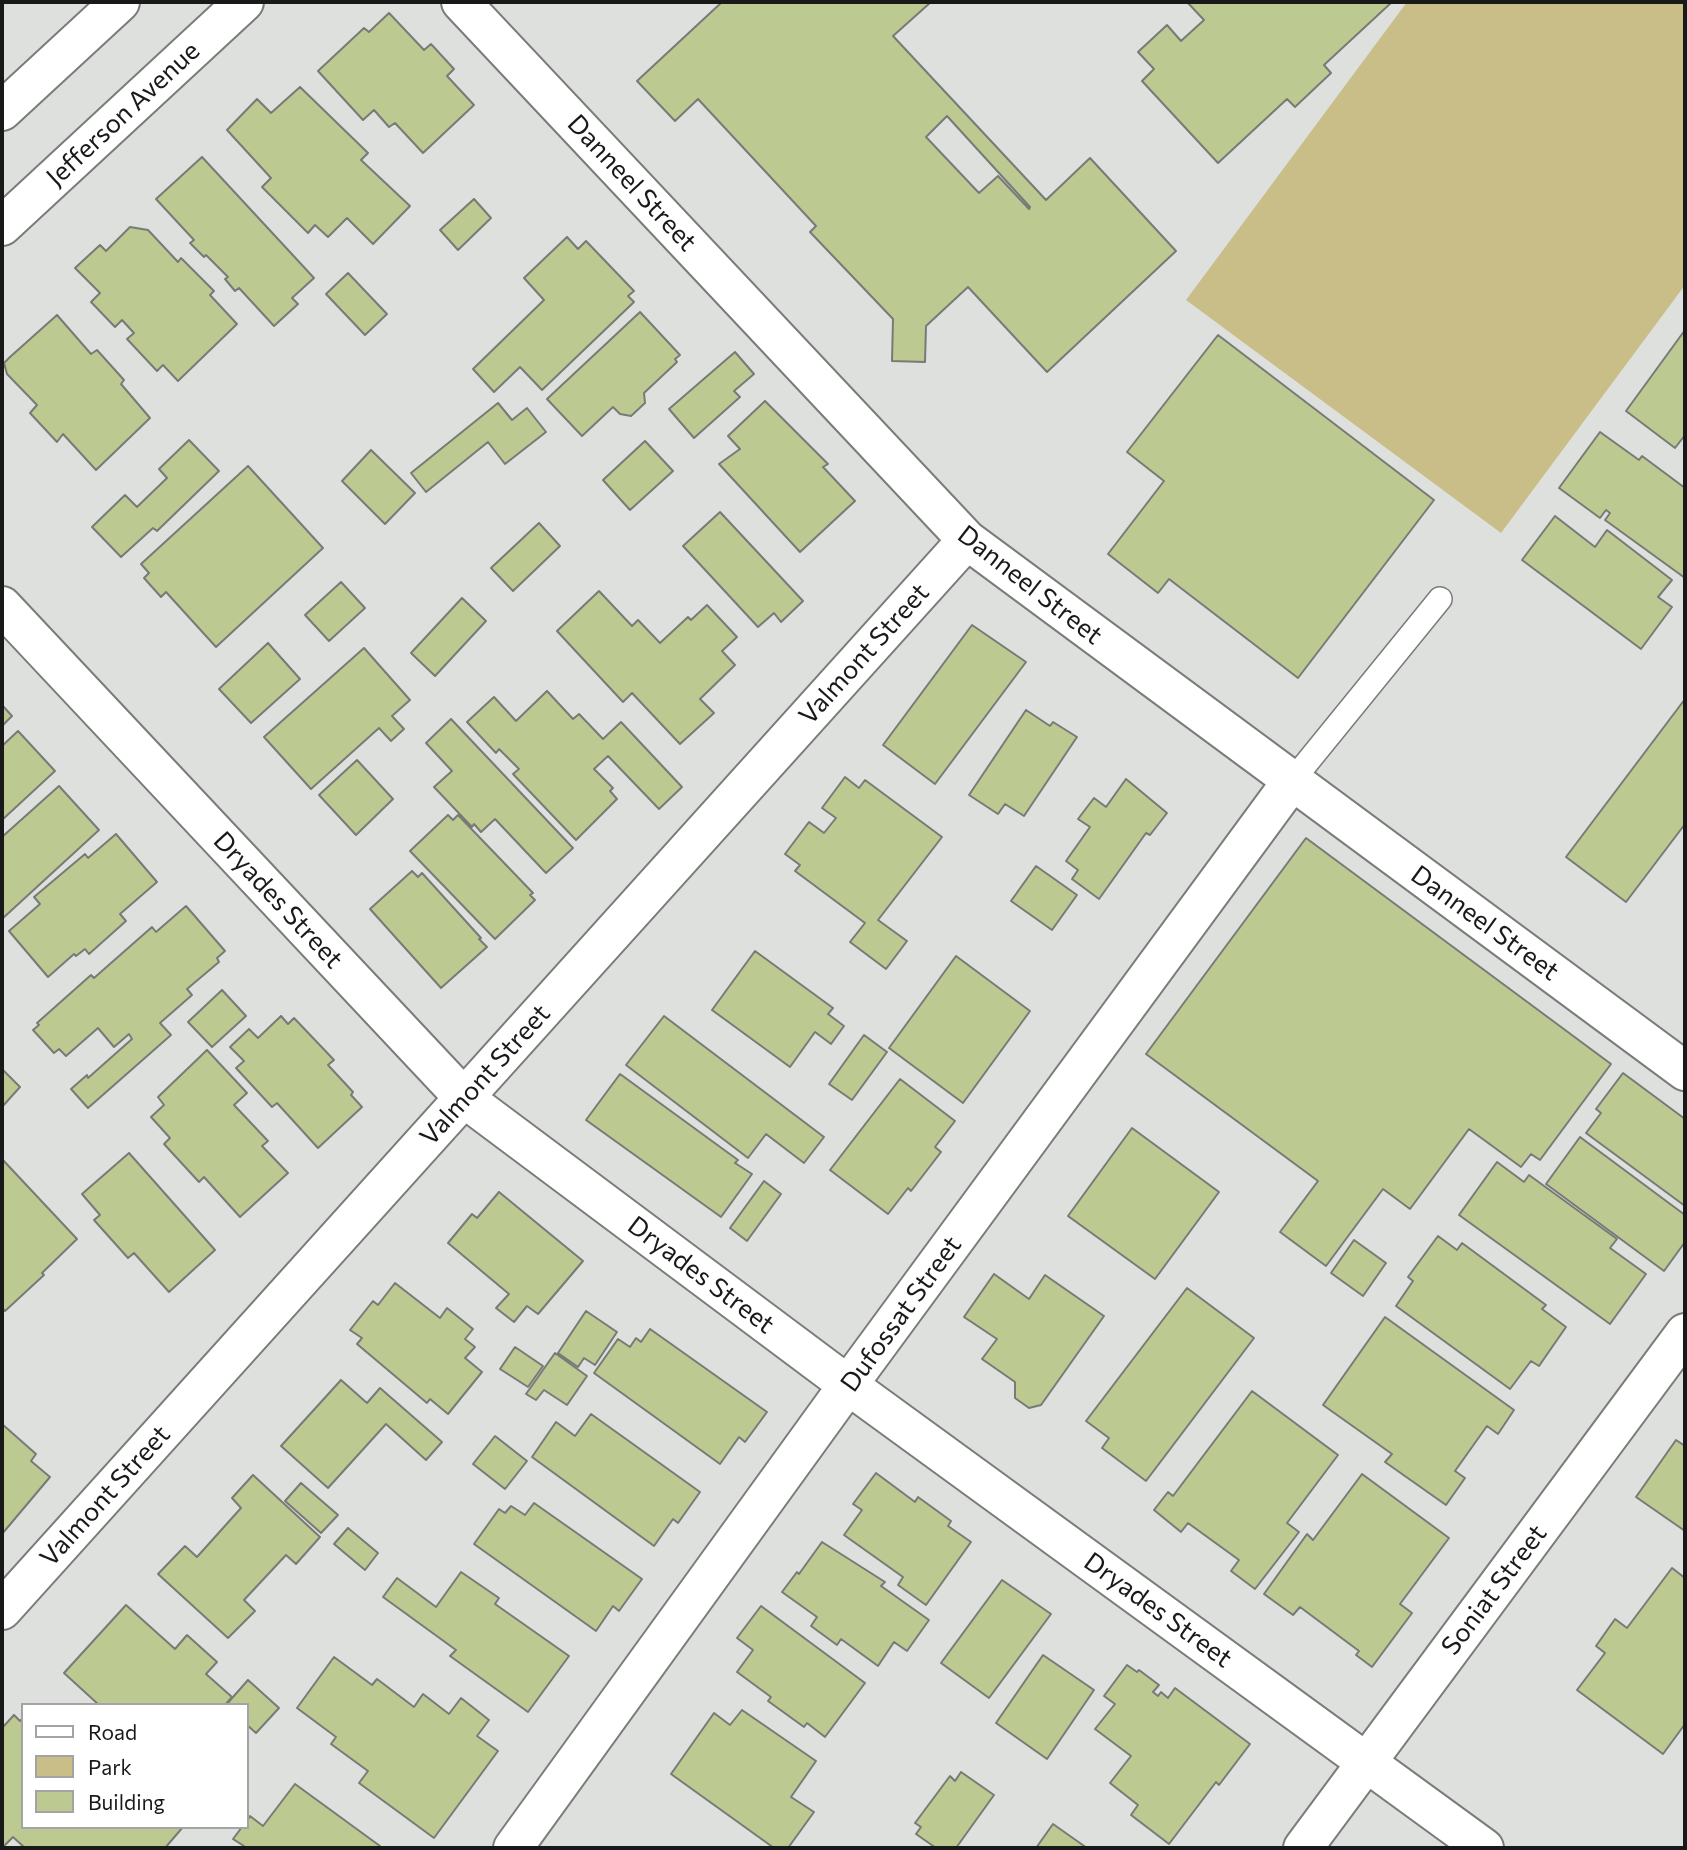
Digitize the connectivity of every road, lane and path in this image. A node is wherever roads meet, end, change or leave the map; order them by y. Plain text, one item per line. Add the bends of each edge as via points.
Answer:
1 (120, 2) edge
2 (244, 2) edge
3 (461, 2) edge
4 (2, 111) edge
5 (2, 226) edge
6 (967, 540) junction
7 (1440, 599) dead end
8 (2, 606) edge
9 (1292, 781) junction
10 (1685, 1071) edge
11 (464, 1098) junction
12 (1685, 1333) edge
13 (848, 1385) junction
14 (2, 1610) edge
15 (1367, 1762) junction
16 (513, 1848) edge
17 (1303, 1848) edge
18 (1484, 1848) edge

1 - 4 street
2 - 5 street, Jefferson Avenue
3 - 6 street, Danneel Street
6 - 9 street, Danneel Street
6 - 11 street, Valmont Street
7 - 9 lane
8 - 11 street, Dryades Street
9 - 10 street, Danneel Street
9 - 13 street, Dufossat Street
11 - 13 street, Dryades Street
11 - 14 street, Valmont Street
12 - 15 street, Soniat Street
13 - 15 street, Dryades Street
13 - 16 street, Dufossat Street
15 - 17 street, Soniat Street
15 - 18 street, Dryades Street

